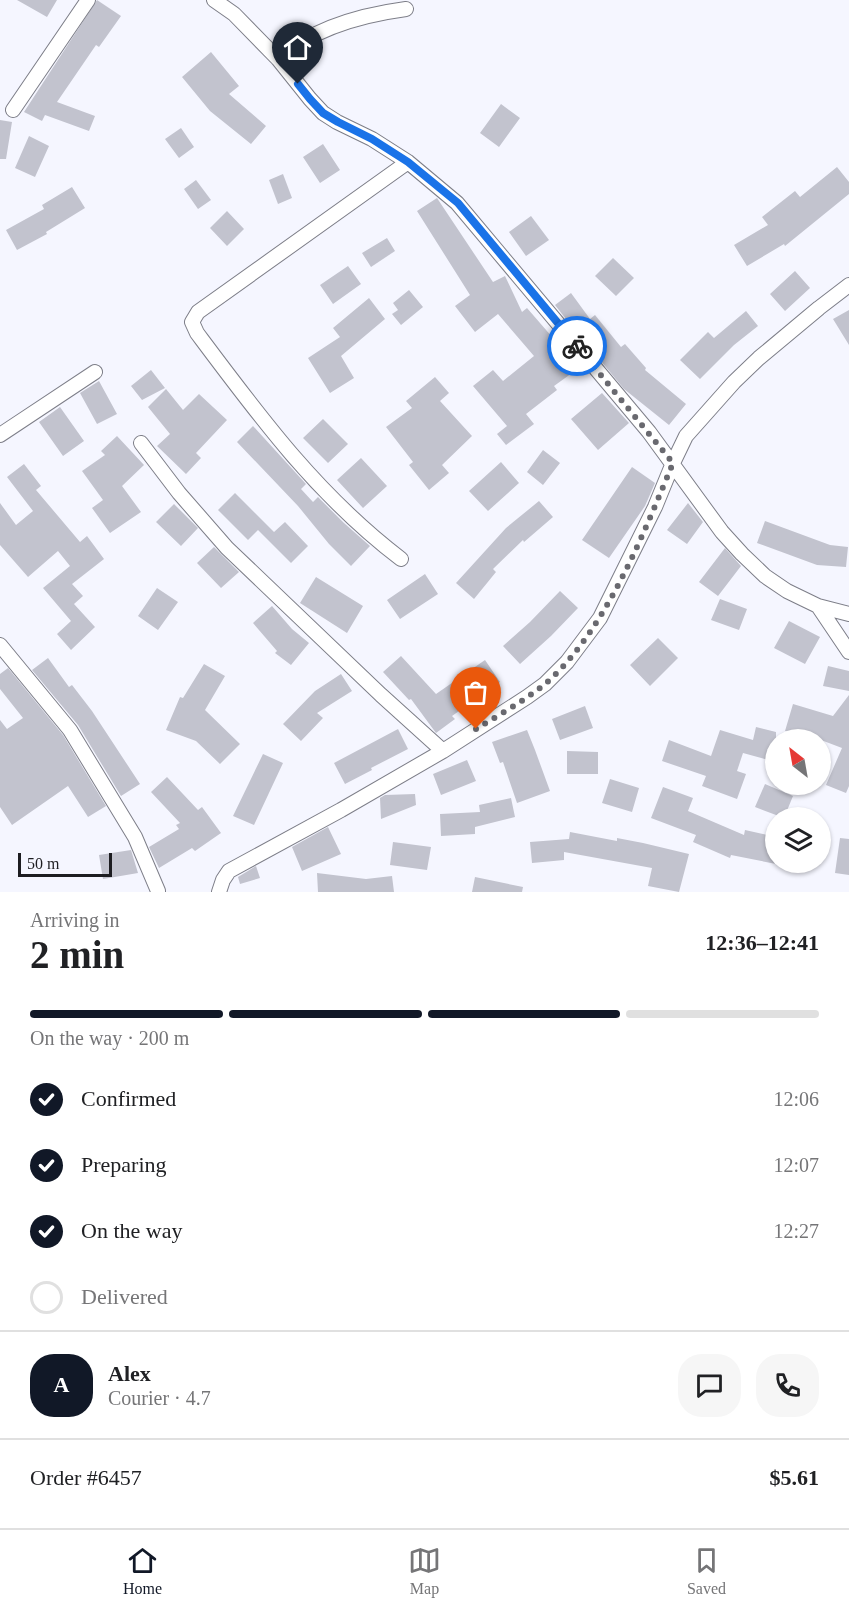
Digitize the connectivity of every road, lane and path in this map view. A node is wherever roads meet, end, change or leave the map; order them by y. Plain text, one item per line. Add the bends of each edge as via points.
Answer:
1 (88, 0) edge
2 (214, 0) edge
3 (406, 9) dead end
4 (278, 59) junction
5 (14, 110) dead end
6 (408, 162) junction
7 (849, 285) edge
8 (95, 372) dead end
9 (0, 435) edge
10 (141, 443) dead end
11 (673, 463) junction
12 (401, 560) dead end
13 (818, 606) junction
14 (849, 614) edge
15 (0, 645) edge
16 (849, 652) edge
17 (443, 751) junction
18 (158, 891) edge
19 (147, 892) edge
20 (164, 892) edge
21 (219, 892) edge

1 - 5 street
2 - 4 street via 234,14
3 - 4 street via 342,24 290,48
4 - 6 street via 323,113
6 - 11 street via 458,203
6 - 12 street via 198,312 192,322 230,378 297,462 326,495
7 - 11 street via 734,382 686,436
8 - 9 street
10 - 17 street via 227,548
11 - 13 street via 742,554 765,576
11 - 17 street via 600,618 567,662 527,697
13 - 14 street
13 - 16 street
15 - 18 street via 70,730 135,837
17 - 21 street via 236,867 223,880
18 - 19 street
18 - 20 street

